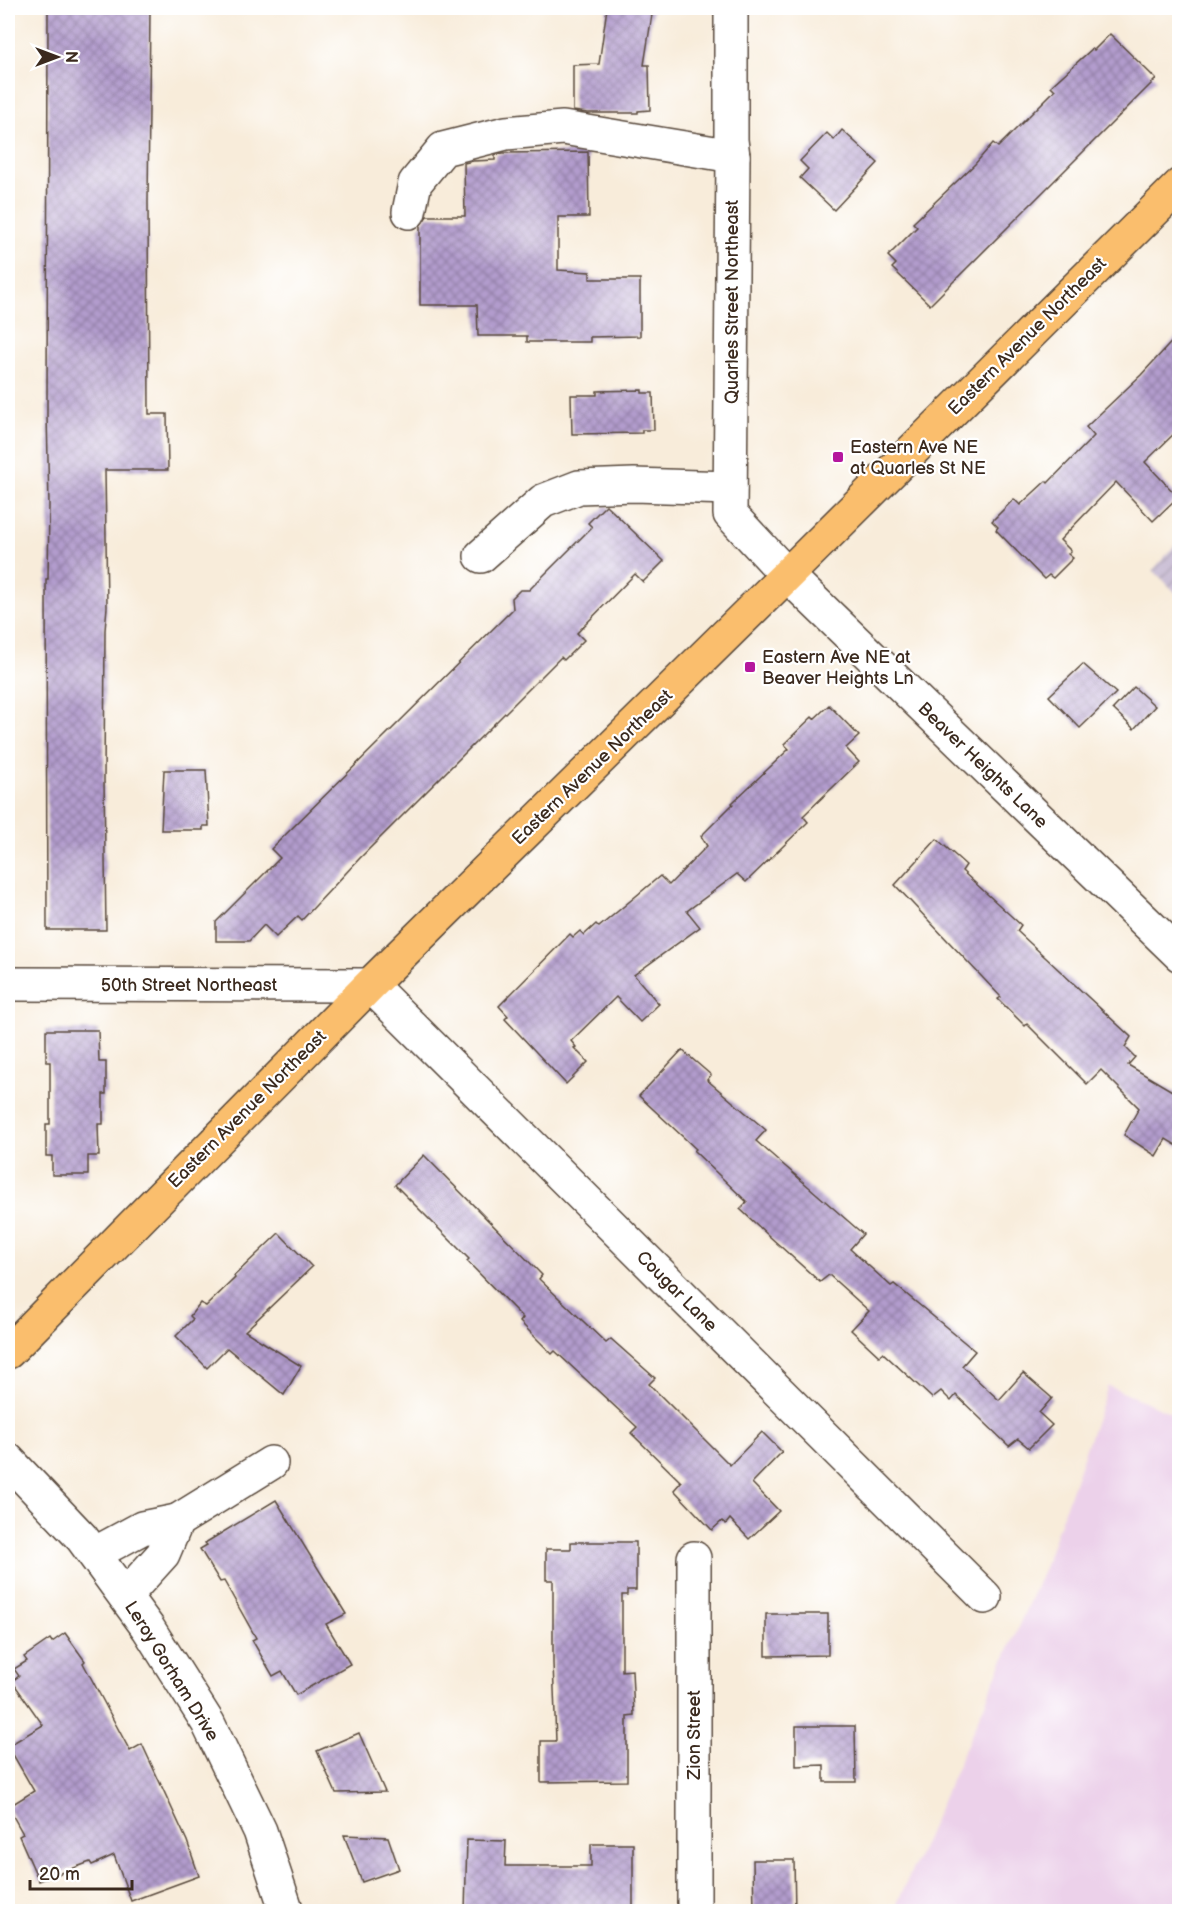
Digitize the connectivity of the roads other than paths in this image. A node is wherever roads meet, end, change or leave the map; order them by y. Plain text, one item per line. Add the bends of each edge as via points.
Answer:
1 (731, 8) edge
2 (733, 156) junction
3 (1179, 185) edge
4 (410, 212) dead end
5 (730, 488) junction
6 (481, 556) dead end
7 (787, 575) junction
8 (1179, 955) edge
9 (8, 984) edge
10 (370, 985) junction
11 (8, 1352) edge
12 (8, 1460) edge
13 (271, 1463) dead end
14 (177, 1521) junction
15 (94, 1554) junction
16 (694, 1558) dead end
17 (124, 1596) junction
18 (985, 1597) dead end
19 (287, 1911) edge
20 (694, 1911) edge

1 - 2 street, Quarles Street Northeast
2 - 4 street via 563,128 506,133 444,149 415,183
2 - 5 street, Quarles Street Northeast
3 - 7 main road, Eastern Avenue Northeast
5 - 6 street via 579,487 543,501
5 - 7 street, Quarles Street Northeast via 730,514
7 - 8 street, Beaver Heights Lane
7 - 10 main road, Eastern Avenue Northeast
9 - 10 street, 50th Street Northeast
10 - 11 main road, Eastern Avenue Northeast
10 - 18 street, Cougar Lane
12 - 15 street, Leroy Gorham Drive
13 - 14 street
14 - 15 street via 142,1528
14 - 17 street via 163,1554
15 - 17 street, Leroy Gorham Drive
16 - 20 street, Zion Street
17 - 19 street, Leroy Gorham Drive via 208,1723 260,1831

